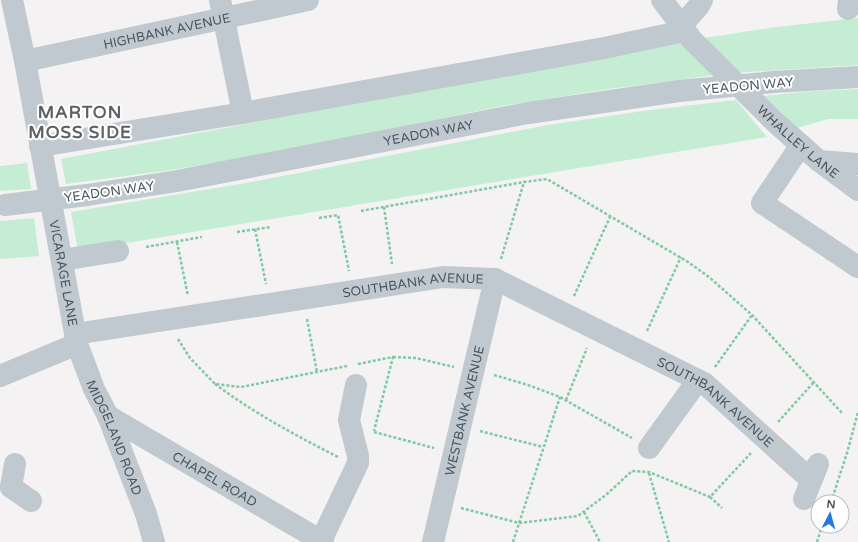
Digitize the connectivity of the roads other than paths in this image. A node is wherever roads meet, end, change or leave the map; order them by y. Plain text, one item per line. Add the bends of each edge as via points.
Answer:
1 (308, 0) edge
2 (662, 0) edge
3 (702, 0) edge
4 (9, 8) edge
5 (222, 9) edge
6 (682, 28) junction
7 (24, 61) junction
8 (858, 77) edge
9 (243, 113) junction
10 (801, 145) junction
11 (40, 146) junction
12 (819, 161) junction
13 (858, 164) edge
14 (858, 190) edge
15 (2, 205) edge
16 (118, 251) dead end
17 (62, 260) junction
18 (858, 267) edge
19 (495, 279) junction
20 (76, 339) junction
21 (356, 375) road end
22 (0, 376) edge
23 (701, 382) junction
24 (108, 416) junction
25 (649, 448) road end
26 (15, 464) dead end
27 (811, 481) dead end
28 (6, 490) edge
29 (30, 501) dead end
30 (322, 541) edge
31 (154, 542) edge
32 (433, 542) edge

1 - 5 street, HIGHBANK AVENUE
2 - 6 street, WHALLEY LANE
3 - 6 street
4 - 7 street, VICARAGE LANE
5 - 7 street, HIGHBANK AVENUE
5 - 9 street
6 - 9 street via 604,48
6 - 10 street, WHALLEY LANE via 770,118
7 - 11 street, VICARAGE LANE
8 - 15 street, YEADON WAY, bridge via 679,91 528,112 192,178 87,195
9 - 11 street
10 - 12 street, WHALLEY LANE
10 - 18 street via 762,203
11 - 17 street, VICARAGE LANE
12 - 13 street
12 - 14 street, WHALLEY LANE
16 - 17 street
17 - 20 street, VICARAGE LANE
19 - 20 street, SOUTHBANK AVENUE via 443,277 166,320
19 - 23 street, SOUTHBANK AVENUE
19 - 32 street, WESTBANK AVENUE
20 - 22 street, SOUTHBANK AVENUE
20 - 24 street, MIDGELAND ROAD via 94,389
21 - 30 street via 349,420 358,456 356,466
23 - 25 street
23 - 27 street, SOUTHBANK AVENUE
24 - 30 street, CHAPEL ROAD
24 - 31 street, MIDGELAND ROAD via 146,514
26 - 28 street
28 - 29 street

